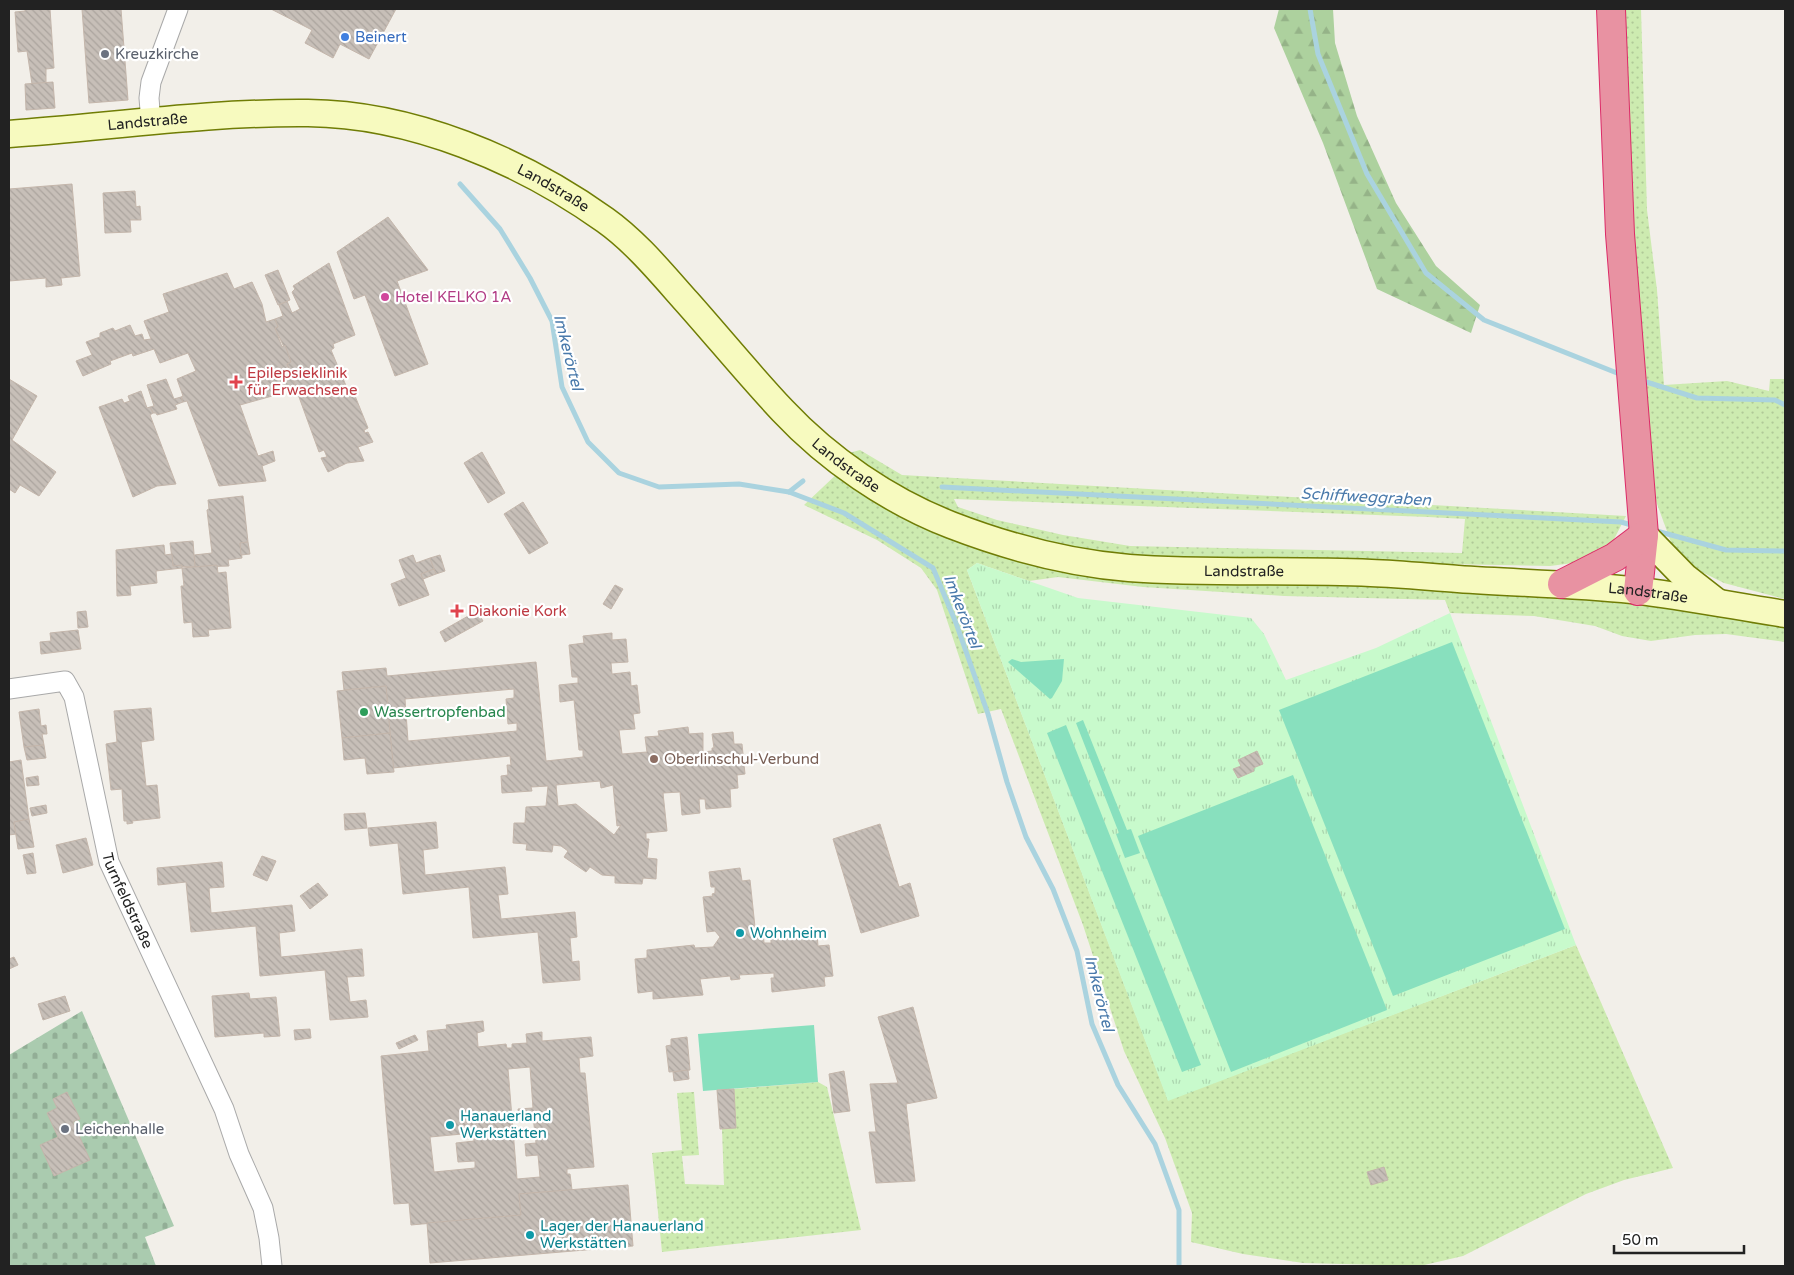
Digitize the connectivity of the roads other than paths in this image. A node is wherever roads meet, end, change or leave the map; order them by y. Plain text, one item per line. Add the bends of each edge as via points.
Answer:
1 (178, 9) edge
2 (1611, 9) edge
3 (151, 122) junction
4 (9, 134) edge
5 (1644, 535) junction
6 (1562, 584) junction
7 (1638, 591) junction
8 (1720, 604) junction
9 (1785, 614) edge
10 (9, 689) edge
11 (272, 1266) edge

1 - 3 street via 151,82
2 - 5 highway via 1620,234
3 - 4 main road, Landstraße
3 - 6 main road, Landstraße via 246,115 330,114 430,133 518,168 561,192 626,237 786,414 849,468 914,507 990,539 1076,561 1130,568 1370,573
5 - 6 highway via 1615,557
5 - 7 highway
5 - 8 main road via 1680,572
6 - 7 main road, Landstraße
7 - 8 main road, Landstraße
8 - 9 main road, Landstraße
10 - 11 street, Turnfeldstraße via 65,681 74,697 109,862 224,1109 239,1154 263,1208

